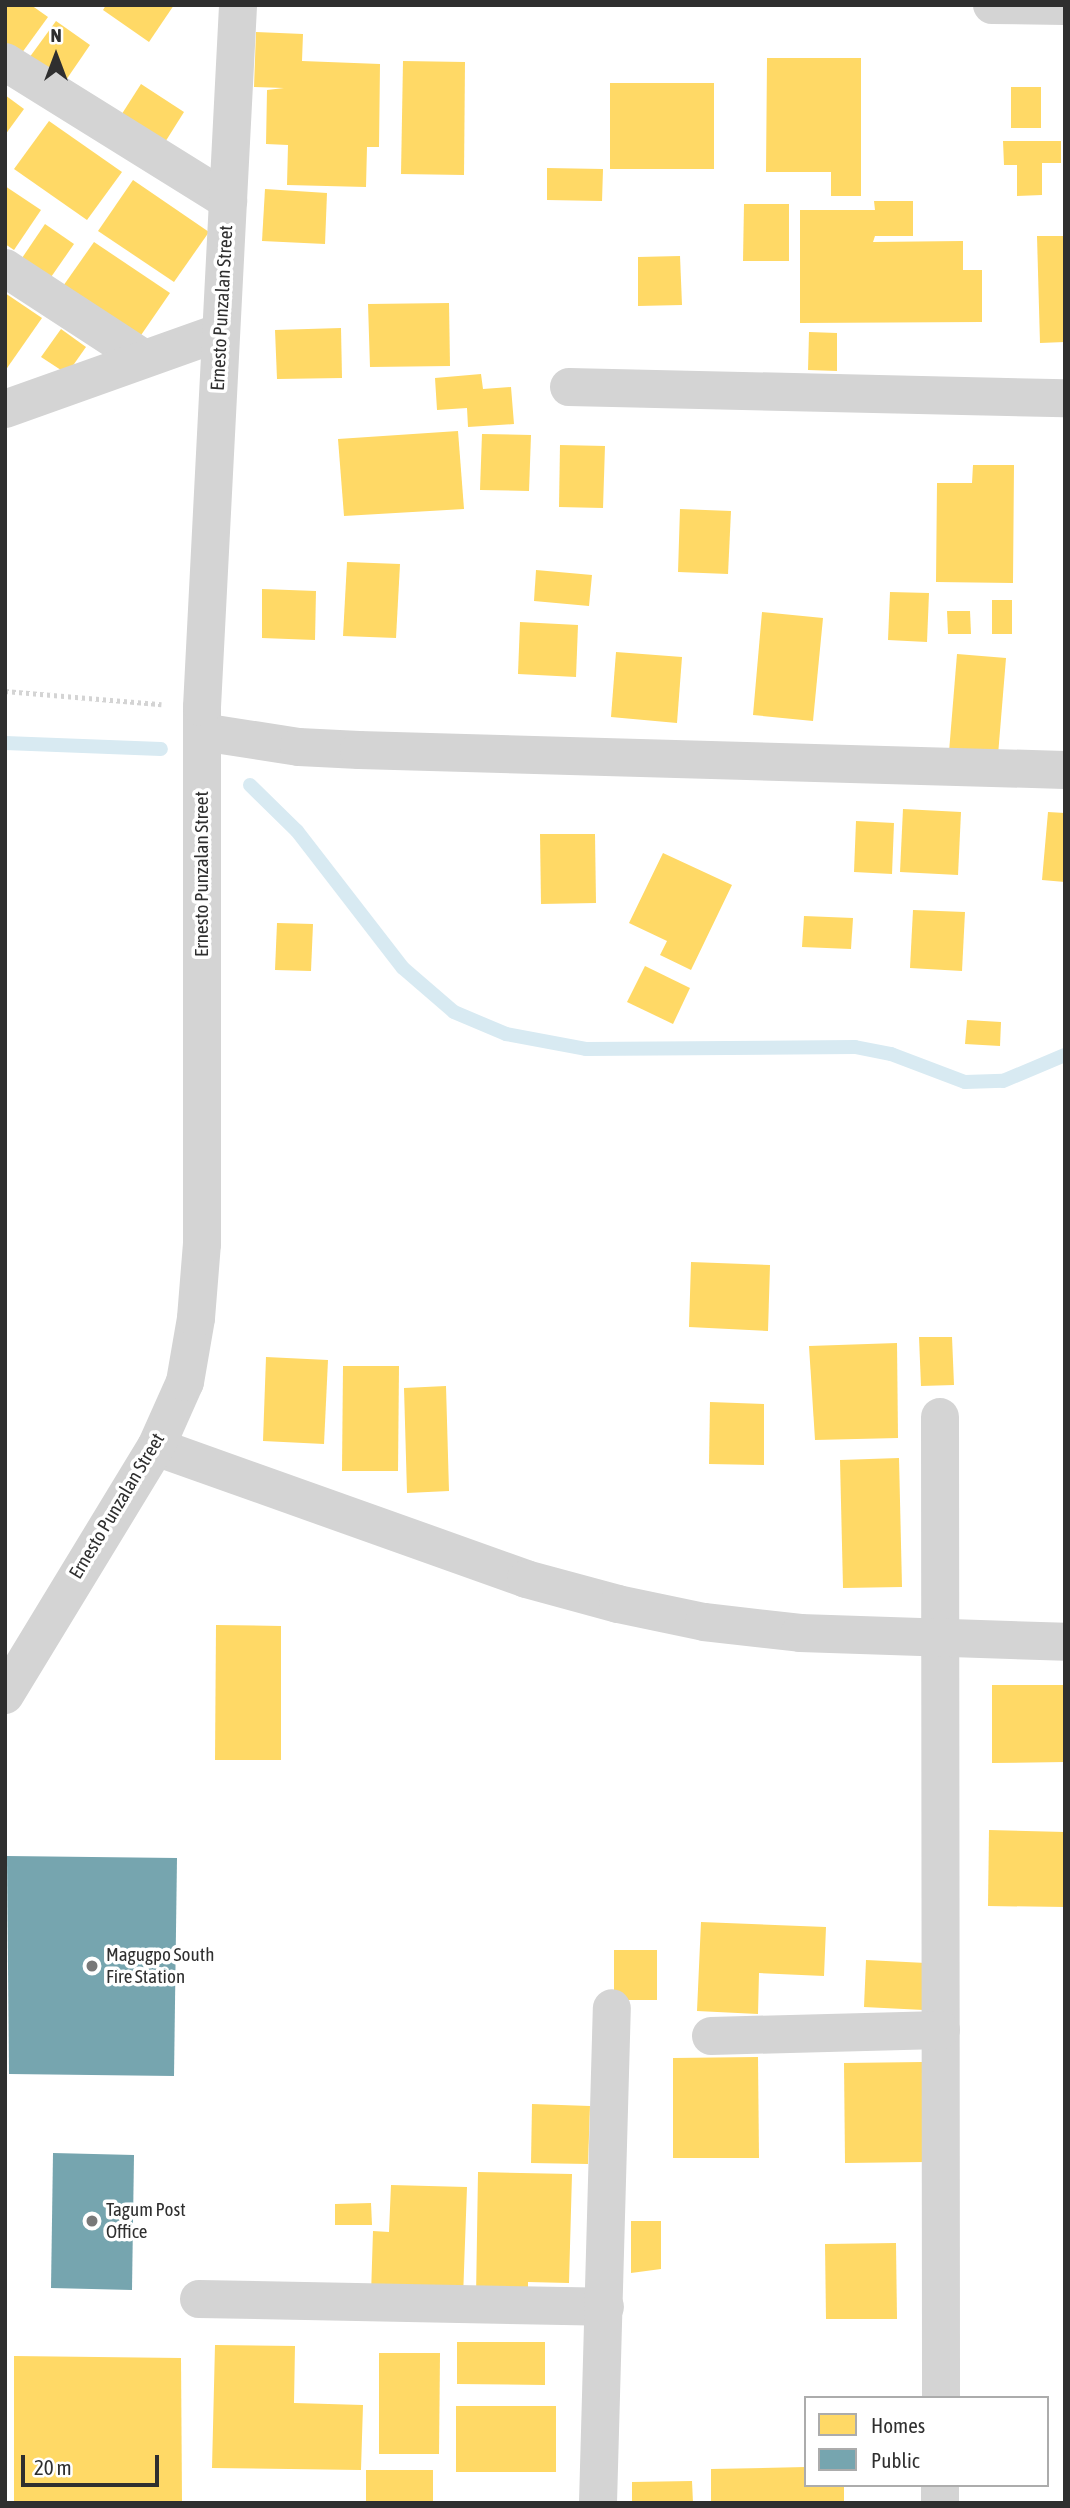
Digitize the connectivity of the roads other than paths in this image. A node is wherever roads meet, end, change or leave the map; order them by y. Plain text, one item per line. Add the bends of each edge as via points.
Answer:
1 (238, 5) edge
2 (992, 5) edge
3 (1065, 6) edge
4 (5, 62) edge
5 (228, 201) junction
6 (5, 268) edge
7 (221, 332) junction
8 (143, 358) junction
9 (569, 387) dead end
10 (1065, 398) edge
11 (5, 409) edge
12 (202, 720) junction
13 (1065, 771) edge
14 (940, 1417) dead end
15 (156, 1447) junction
16 (941, 1640) junction
17 (1065, 1642) edge
18 (5, 1695) edge
19 (612, 2008) dead end
20 (942, 2030) junction
21 (711, 2036) dead end
22 (200, 2299) dead end
23 (605, 2307) junction
24 (941, 2396) edge
25 (598, 2503) edge

1 - 5 street, Ernesto Punzalan Street
2 - 3 street
4 - 5 street
5 - 7 street, Ernesto Punzalan Street
6 - 8 street
7 - 8 street
7 - 12 street, Ernesto Punzalan Street
8 - 11 street
9 - 10 street
12 - 13 street via 347,749
12 - 15 street, Ernesto Punzalan Street via 202,1244 185,1382
14 - 16 street
15 - 16 street via 526,1578 618,1604 773,1630
15 - 18 street, Ernesto Punzalan Street
16 - 17 street
16 - 20 street
19 - 23 street
20 - 21 street
20 - 24 street
22 - 23 street
23 - 25 street

